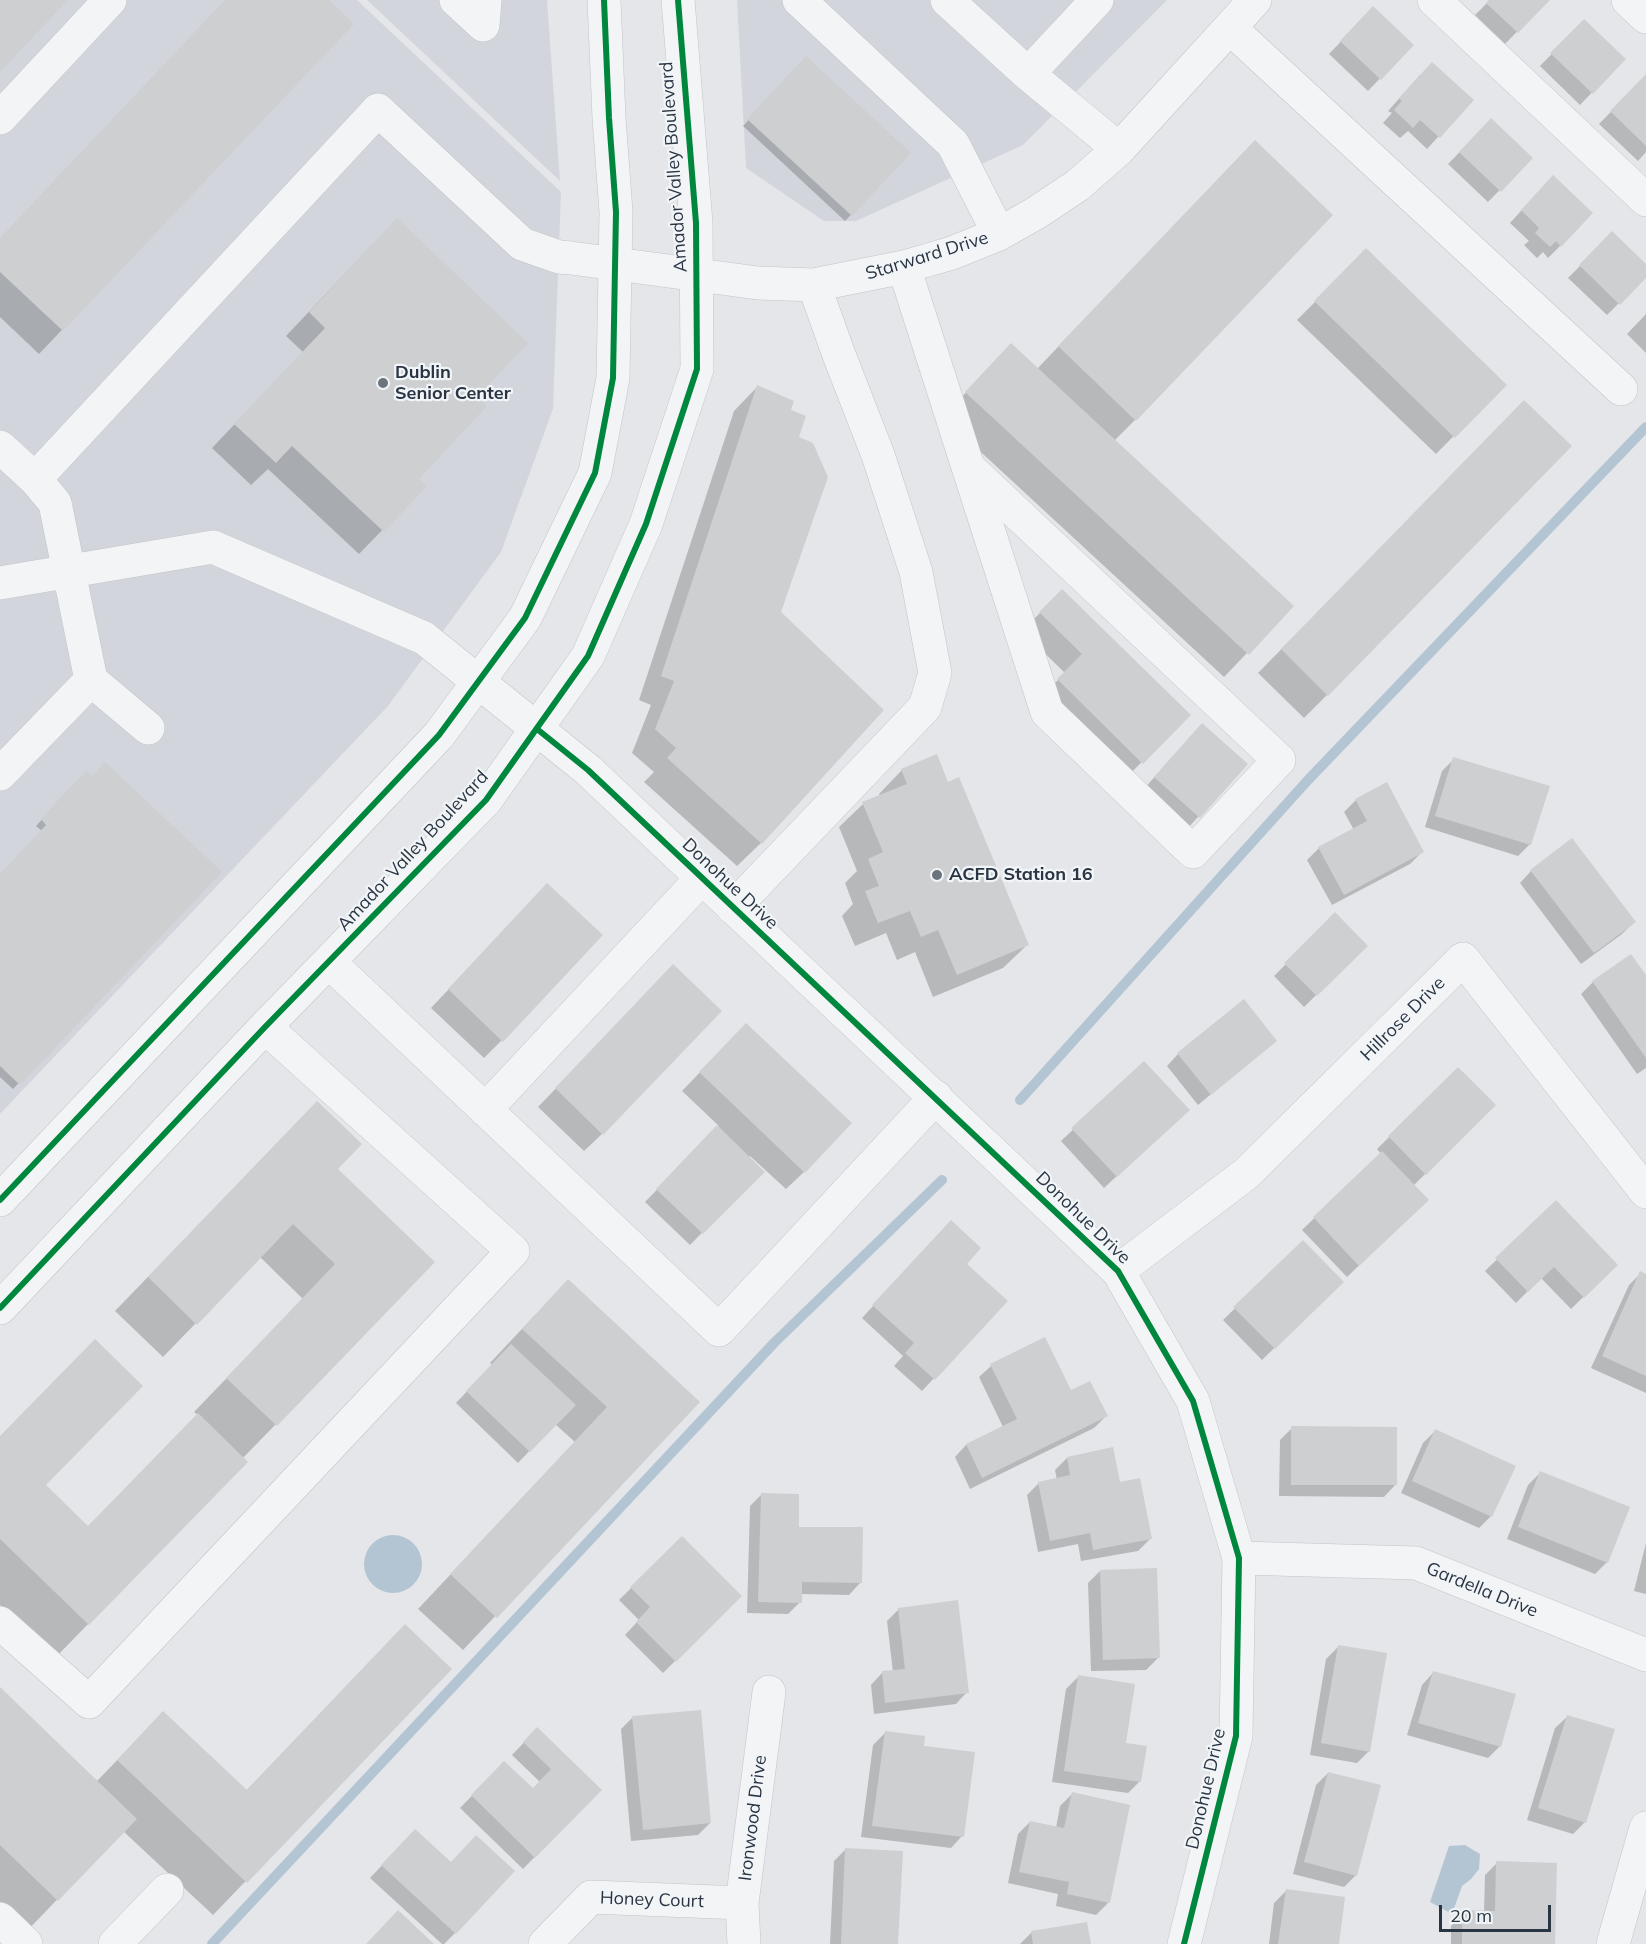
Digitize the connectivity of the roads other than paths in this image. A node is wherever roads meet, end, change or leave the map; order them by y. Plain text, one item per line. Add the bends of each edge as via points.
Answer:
1 (110, 0) edge
2 (456, 0) edge
3 (485, 0) edge
4 (604, 0) edge
5 (678, 0) edge
6 (799, 0) edge
7 (947, 0) edge
8 (1097, 0) edge
9 (1255, 0) edge
10 (1434, 0) edge
11 (1628, 0) edge
12 (1646, 17) edge
13 (1230, 28) junction
14 (1028, 74) junction
15 (0, 118) edge
16 (1119, 148) junction
17 (1646, 200) edge
18 (999, 234) junction
19 (615, 264) junction
20 (904, 267) junction
21 (696, 276) junction
22 (814, 285) junction
23 (1621, 389) dead end
24 (0, 447) edge
25 (968, 467) junction
26 (35, 480) junction
27 (69, 571) junction
28 (0, 583) edge
29 (91, 680) junction
30 (478, 682) junction
31 (148, 728) dead end
32 (537, 729) junction
33 (0, 774) edge
34 (702, 878) junction
35 (733, 908) junction
36 (329, 962) junction
37 (265, 1027) junction
38 (936, 1097) junction
39 (485, 1110) junction
40 (1646, 1192) edge
41 (0, 1200) edge
42 (1118, 1271) junction
43 (0, 1308) edge
44 (1239, 1558) junction
45 (0, 1623) edge
46 (1646, 1655) edge
47 (769, 1692) dead end
48 (1646, 1828) edge
49 (167, 1890) dead end
50 (742, 1903) junction
51 (0, 1919) edge
52 (26, 1944) edge
53 (115, 1944) edge
54 (545, 1944) edge
55 (744, 1944) edge
56 (1184, 1944) edge
57 (1613, 1944) edge

1 - 15 street
2 - 3 street via 483,25
4 - 19 street via 616,213
5 - 21 street, Amador Valley Boulevard via 696,223
6 - 18 street via 953,144
7 - 14 street
8 - 14 street
9 - 13 street, Starward Drive
10 - 17 street
11 - 12 street
13 - 16 street, Starward Drive
13 - 23 street
14 - 16 street
16 - 18 street, Starward Drive via 1078,185
18 - 20 street, Starward Drive
19 - 21 street, Starward Drive
19 - 26 street, Starward Drive via 559,256 522,244 378,110
19 - 30 street via 612,378 595,473 525,618
20 - 22 street, Starward Drive
20 - 25 street
21 - 22 street, Starward Drive
21 - 32 street, Amador Valley Boulevard via 697,369 646,524 588,656
22 - 35 street via 878,455 912,561 935,673 925,707
24 - 26 street
25 - 25 street via 1047,712 1194,852 1280,760
26 - 27 street via 55,503
27 - 28 street, Donohue Drive
27 - 29 street
27 - 30 street, Donohue Drive via 213,547 424,638
29 - 31 street
29 - 33 street
30 - 32 street, Donohue Drive
30 - 41 street via 439,735
32 - 34 street, Donohue Drive via 588,770
32 - 36 street, Amador Valley Boulevard via 486,800
34 - 35 street, Donohue Drive
34 - 39 street
35 - 38 street, Donohue Drive
36 - 37 street, Amador Valley Boulevard
36 - 39 street
37 - 43 street, Amador Valley Boulevard
37 - 45 street via 513,1251 89,1702
38 - 39 street via 719,1330
38 - 42 street, Donohue Drive
40 - 42 street, Hillrose Drive via 1463,959 1247,1173
42 - 44 street, Donohue Drive via 1193,1401
44 - 46 street, Gardella Drive via 1416,1563
44 - 56 street, Donohue Drive via 1236,1736
47 - 50 street, Ironwood Drive
48 - 57 street
49 - 53 street
50 - 54 street, Honey Court via 591,1898
50 - 55 street, Ironwood Drive
51 - 52 street

